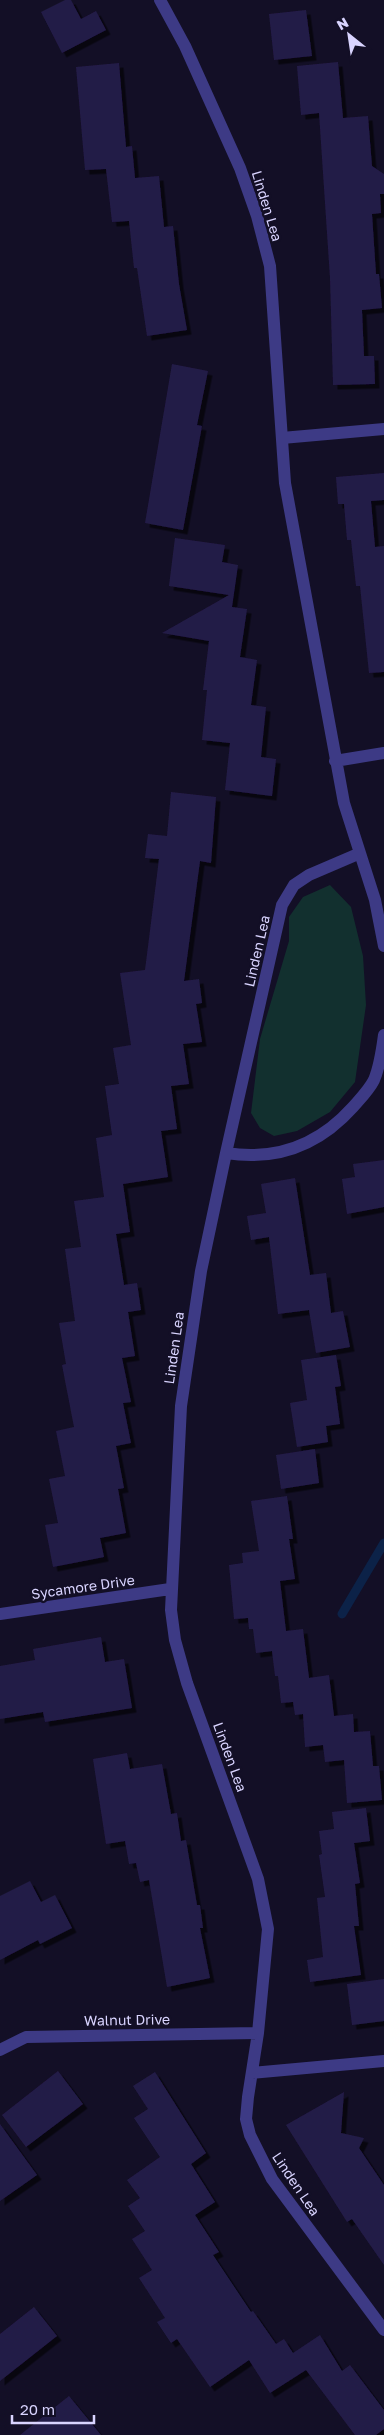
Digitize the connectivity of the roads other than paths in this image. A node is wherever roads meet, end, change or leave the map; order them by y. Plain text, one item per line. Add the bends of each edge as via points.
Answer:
1 (160, 0) edge
2 (384, 429) edge
3 (282, 438) junction
4 (384, 754) edge
5 (335, 761) junction
6 (358, 854) junction
7 (384, 946) edge
8 (384, 1035) edge
9 (379, 1082) edge
10 (226, 1154) junction
11 (170, 1589) junction
12 (0, 1614) edge
13 (258, 2033) junction
14 (0, 2050) edge
15 (384, 2061) edge
16 (252, 2073) junction
17 (384, 2330) edge

1 - 3 street, Linden Lea via 185,46 257,216 270,266
2 - 3 street
3 - 5 street, Linden Lea via 285,483
4 - 5 street
5 - 6 street, Linden Lea
6 - 7 street, Linden Lea via 374,900
6 - 10 street, Linden Lea via 310,874 294,885 282,906
8 - 9 street
9 - 10 street via 342,1119 319,1137 294,1149 266,1156
10 - 11 street, Linden Lea via 201,1271 181,1406
11 - 12 street, Sycamore Drive
11 - 13 street, Linden Lea via 175,1640 187,1683 264,1902 268,1929
13 - 14 street, Walnut Drive via 26,2037
13 - 16 street, Linden Lea
15 - 16 street
16 - 17 street, Linden Lea via 246,2119 258,2154 300,2219

